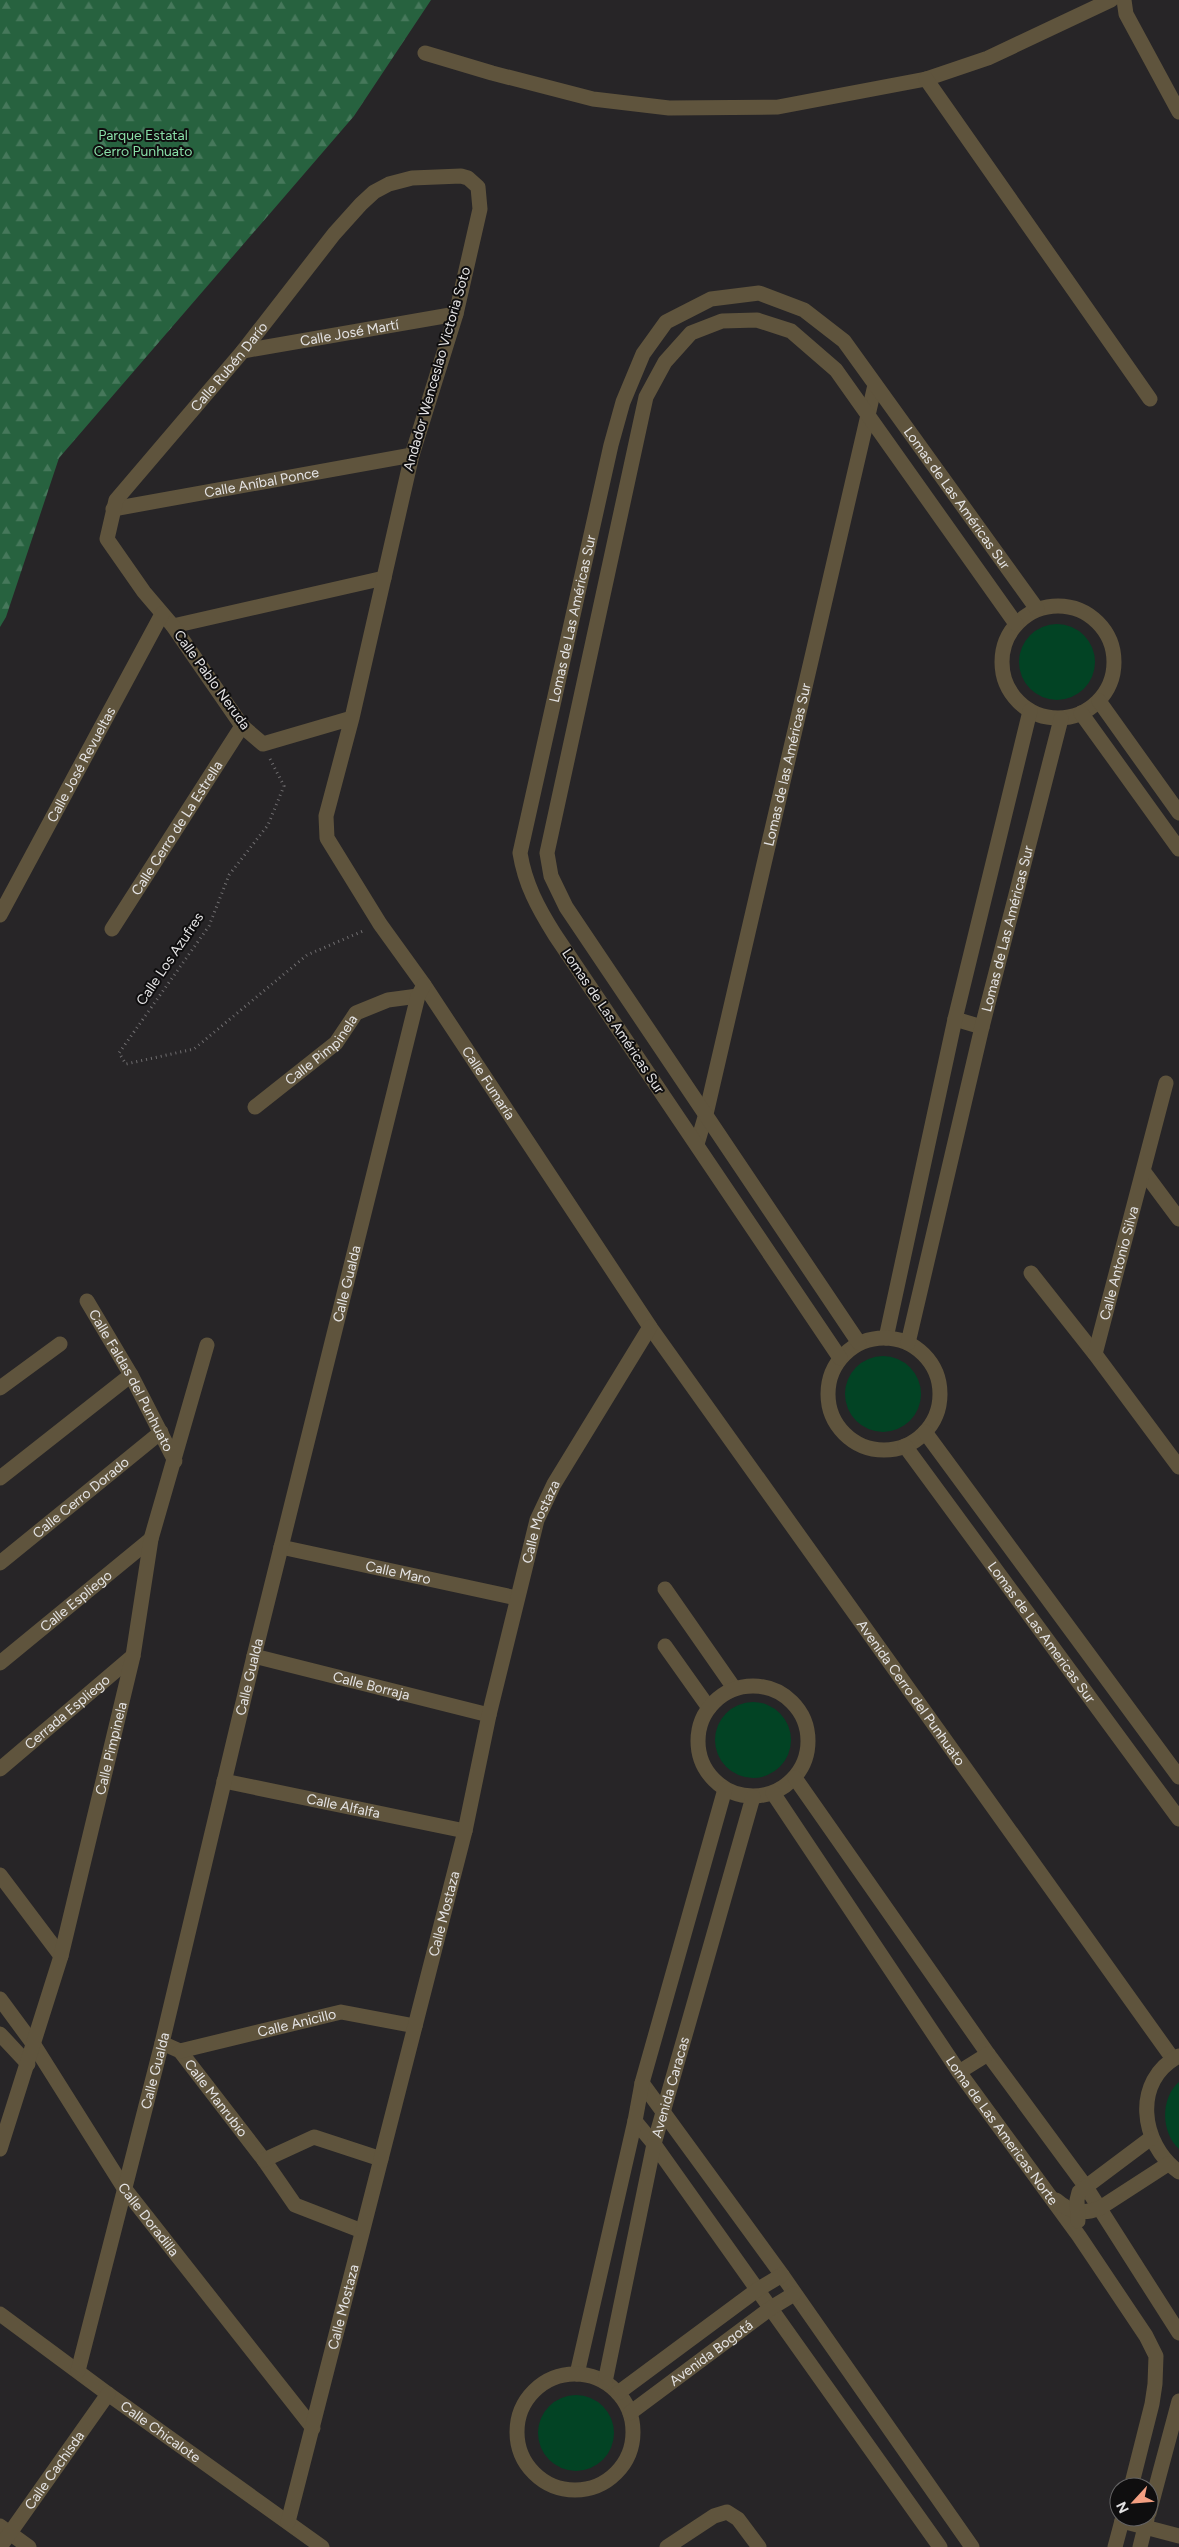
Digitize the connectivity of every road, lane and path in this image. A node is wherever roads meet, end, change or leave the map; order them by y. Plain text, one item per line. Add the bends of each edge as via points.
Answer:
1 (1106, 1) edge
2 (1125, 7) edge
3 (425, 53) dead end
4 (926, 79) junction
5 (1179, 112) edge
6 (453, 176) joint
7 (456, 314) junction
8 (243, 351) junction
9 (875, 385) junction
10 (1150, 399) dead end
11 (867, 416) junction
12 (412, 454) junction
13 (113, 509) junction
14 (384, 578) junction
15 (1037, 609) junction
16 (574, 612) junction
17 (162, 614) junction
18 (600, 616) junction
19 (1016, 624) junction
20 (173, 626) junction
21 (1098, 701) junction
22 (1030, 711) junction
23 (1081, 714) junction
24 (352, 718) junction
25 (1061, 719) junction
26 (242, 726) junction
27 (262, 744) junction
28 (1179, 813) edge
29 (327, 838) joint
30 (1179, 850) edge
31 (0, 915) edge
32 (380, 924) junction
33 (112, 929) dead end
34 (421, 990) junction
35 (955, 1019) junction
36 (982, 1027) junction
37 (1166, 1083) dead end
38 (255, 1108) dead end
39 (706, 1114) junction
40 (697, 1144) junction
41 (1144, 1172) junction
42 (1179, 1219) edge
43 (1031, 1273) dead end
44 (87, 1301) dead end
45 (650, 1327) junction
46 (886, 1338) junction
47 (908, 1343) junction
48 (60, 1344) dead end
49 (859, 1344) junction
50 (208, 1345) dead end
51 (1095, 1354) junction
52 (840, 1358) junction
53 (131, 1375) junction
54 (0, 1388) edge
55 (161, 1432) junction
56 (925, 1432) junction
57 (905, 1446) junction
58 (175, 1461) junction
59 (1179, 1467) edge
60 (0, 1478) edge
61 (151, 1539) junction
62 (281, 1547) junction
63 (0, 1563) edge
64 (665, 1589) dead end
65 (517, 1598) junction
66 (665, 1646) dead end
67 (133, 1656) junction
68 (254, 1656) junction
69 (0, 1663) edge
70 (1105, 1676) junction
71 (734, 1688) junction
72 (1086, 1692) junction
73 (709, 1708) junction
74 (489, 1715) junction
75 (0, 1769) edge
76 (1179, 1777) edge
77 (795, 1778) junction
78 (224, 1781) junction
79 (725, 1789) junction
80 (773, 1793) junction
81 (753, 1797) junction
82 (1179, 1820) edge
83 (465, 1831) junction
84 (0, 1874) edge
85 (61, 1956) junction
86 (0, 1999) edge
87 (415, 2026) junction
88 (0, 2034) edge
89 (162, 2043) junction
90 (34, 2045) junction
91 (180, 2051) junction
92 (988, 2054) junction
93 (1176, 2058) edge
94 (28, 2064) junction
95 (959, 2072) junction
96 (642, 2083) junction
97 (663, 2112) junction
98 (636, 2121) junction
99 (1151, 2138) junction
100 (654, 2144) junction
101 (0, 2149) edge
102 (381, 2159) junction
103 (264, 2160) junction
104 (1173, 2168) edge
105 (1086, 2187) junction
106 (124, 2188) junction
107 (1046, 2191) junction
108 (1100, 2208) junction
109 (1077, 2212) junction
110 (362, 2231) junction
111 (1079, 2236) junction
112 (782, 2275) junction
113 (757, 2290) junction
114 (794, 2294) junction
115 (771, 2308) junction
116 (0, 2314) edge
117 (1179, 2332) edge
118 (78, 2371) junction
119 (577, 2374) junction
120 (605, 2382) junction
121 (618, 2392) junction
122 (108, 2394) junction
123 (1179, 2401) edge
124 (630, 2413) junction
125 (313, 2428) junction
126 (1134, 2477) edge
127 (1158, 2477) edge
128 (927, 2485) junction
129 (908, 2502) junction
130 (288, 2522) junction
131 (1159, 2525) edge
132 (1120, 2527) edge
133 (1145, 2527) edge
134 (5, 2530) edge
135 (1179, 2536) edge
136 (0, 2546) edge
137 (29, 2547) edge
138 (322, 2547) edge
139 (667, 2547) edge
140 (759, 2547) edge
141 (940, 2547) edge
142 (972, 2547) edge
143 (1115, 2547) edge
144 (1140, 2547) edge

1 - 2 street
1 - 4 street via 988,58
2 - 5 street
3 - 4 street via 593,99 669,108 778,107
4 - 10 street
6 - 7 street, Andador Wenceslao Victoria Soto via 468,178 478,187 480,196
6 - 8 street, Calle Rubén Darío via 412,178 374,192 334,234
7 - 8 street, Calle José Martí
7 - 12 street, Andador Wenceslao Victoria Soto
8 - 13 street, Calle Rubén Darío via 164,440 116,500
9 - 11 street, Lomas de las Américas Sur
9 - 15 street, Lomas de Las Américas Sur
9 - 16 street, Lomas de Las Américas Sur via 844,341 804,310 759,293 711,299 666,322 643,354 623,402
11 - 18 street, Lomas de Las Américas Sur via 836,370 791,331 757,320 722,321 691,333 666,362 646,397
11 - 19 street, Lomas de Las Américas Sur
11 - 39 street, Lomas de las Américas Sur
12 - 13 street, Calle Aníbal Ponce
12 - 14 street, Andador Wenceslao Victoria Soto
13 - 17 street, Calle Rubén Darío via 107,539
14 - 20 street
14 - 24 street, Andador Wenceslao Victoria Soto
15 - 19 street
15 - 21 street via 1058,605 1080,610 1098,622 1110,640 1114,662 1110,683
16 - 18 street
16 - 40 street, Lomas de Las Américas Sur via 520,853 523,875 555,935
17 - 20 street, Calle Pablo Neruda
17 - 31 street, Calle José Revueltas
18 - 39 street, Lomas de Las Américas Sur via 547,853 551,876 566,907
19 - 22 street via 1005,641 1001,661 1004,681 1014,698
20 - 26 street, Calle Pablo Neruda
21 - 23 street
21 - 28 street
22 - 25 street
22 - 35 street, Lomas de Las Américas Sur
23 - 25 street
23 - 30 street
24 - 27 street
24 - 29 street, Andador Wenceslao Victoria Soto via 326,816
25 - 36 street, Lomas de Las Américas Sur
26 - 27 street, Calle Pablo Neruda
26 - 33 street, Calle Cerro de La Estrella
27 - 32 path, Calle Los Azufres via 284,786 268,825 229,876 209,926 120,1053 126,1064 194,1049 307,955
29 - 32 street, Calle Fumaría
32 - 34 street, Calle Fumaría
34 - 38 street, Calle Pimpinela via 356,1012 336,1044
34 - 45 street, Calle Fumaría
34 - 62 street, Calle Gualda
35 - 36 street
35 - 46 street, Lomas de Las Américas Sur
36 - 47 street, Lomas de Las Américas Sur
37 - 41 street, Calle Antonio Silva
39 - 40 street, Lomas de las Américas Sur
39 - 49 street, Lomas de Las Américas Sur
40 - 52 street, Lomas de Las Américas Sur
41 - 42 street
41 - 51 street, Calle Antonio Silva
43 - 51 street
44 - 53 street, Calle Faldas del Punhuato
45 - 65 street, Calle Mostaza via 554,1484 537,1520
45 - 93 street, Avenida Cerro del Punhuato
46 - 47 street
46 - 49 street
47 - 56 street via 933,1367 939,1383 935,1417
48 - 54 street
49 - 52 street
50 - 58 street, Calle Pimpinela
51 - 59 street
52 - 57 street via 828,1388 829,1405 835,1420 858,1443 873,1449 890,1450
53 - 55 street, Calle Faldas del Punhuato
53 - 60 street
55 - 58 street, Calle Faldas del Punhuato
55 - 63 street, Calle Cerro Dorado
56 - 57 street
56 - 70 street, Lomas de Las Americas Sur
57 - 72 street, Lomas de Las Americas Sur
58 - 61 street, Calle Pimpinela
61 - 67 street, Calle Pimpinela
61 - 69 street, Calle Espliego
62 - 65 street, Calle Maro
62 - 68 street, Calle Gualda
64 - 71 street
65 - 74 street, Calle Mostaza
66 - 73 street
67 - 75 street, Cerrada Espliego
67 - 85 street, Calle Pimpinela
68 - 74 street, Calle Borraja
68 - 78 street, Calle Gualda
70 - 72 street
70 - 76 street, Lomas de Las Americas Sur
71 - 73 street
71 - 77 street via 752,1685 770,1688 799,1710 806,1726 808,1745 804,1762
72 - 82 street, Lomas de Las Americas Sur
73 - 79 street via 701,1721 699,1752 708,1773
74 - 83 street, Calle Mostaza
77 - 80 street
77 - 92 street
78 - 83 street, Calle Alfalfa
78 - 89 street, Calle Gualda
79 - 81 street
79 - 96 street, Avenida Caracas
80 - 81 street
80 - 95 street, Loma de Las Americas Norte
81 - 97 street, Avenida Caracas
83 - 87 street, Calle Mostaza
84 - 85 street
85 - 90 street, Calle Pimpinela
86 - 90 street, Calle Doradilla
87 - 91 street, Calle Anicillo via 341,2012
87 - 102 street, Calle Mostaza
88 - 94 street
89 - 91 street, Calle Manrubio
89 - 106 street, Calle Gualda
90 - 94 street, Calle Pimpinela
90 - 106 street, Calle Doradilla
91 - 103 street, Calle Manrubio
92 - 95 street
92 - 105 street
93 - 99 street via 1158,2075 1149,2095 1146,2117
94 - 101 street, Calle Pimpinela
95 - 107 street, Loma de Las Americas Norte
96 - 97 street
96 - 98 street, Avenida Caracas
97 - 100 street, Avenida Caracas
97 - 112 street
98 - 100 street
98 - 119 street, Avenida Caracas
99 - 104 street via 1158,2152
99 - 105 street
100 - 113 street
100 - 120 street, Avenida Caracas
102 - 103 street via 314,2137
102 - 110 street, Calle Mostaza
103 - 110 street, Calle Manrubio via 295,2205
104 - 108 street
105 - 108 street
105 - 109 street via 1077,2200
106 - 118 street, Calle Gualda
106 - 125 street, Calle Doradilla
107 - 109 street
107 - 111 street, Loma de Las Americas Norte
108 - 109 street via 1088,2213
108 - 117 street
109 - 111 street
110 - 125 street, Calle Mostaza
111 - 126 street, Loma de Las Americas Norte via 1156,2356 1152,2404
112 - 113 street, Avenida Bogotá
112 - 114 street
113 - 115 street
113 - 121 street, Avenida Bogotá
114 - 115 street, Avenida Bogotá
114 - 128 street
115 - 124 street, Avenida Bogotá
115 - 129 street
116 - 118 street, Calle Chicalote
118 - 122 street, Calle Chicalote
119 - 120 street
119 - 124 street via 559,2376 542,2384 528,2397 520,2413 517,2431 520,2450 528,2466 541,2480 557,2488 576,2491 594,2488 610,2479 623,2466 631,2449 634,2431
120 - 121 street
121 - 124 street
122 - 130 street, Calle Chicalote
122 - 134 street, Calle Cachisda
123 - 127 street
125 - 130 street, Calle Mostaza
128 - 129 street
128 - 142 street
129 - 141 street
130 - 138 street, Calle Chicalote
131 - 135 street
132 - 143 street
133 - 144 street
134 - 136 street, Calle Cachisda
134 - 137 street
139 - 140 street via 714,2516 727,2512 738,2519

